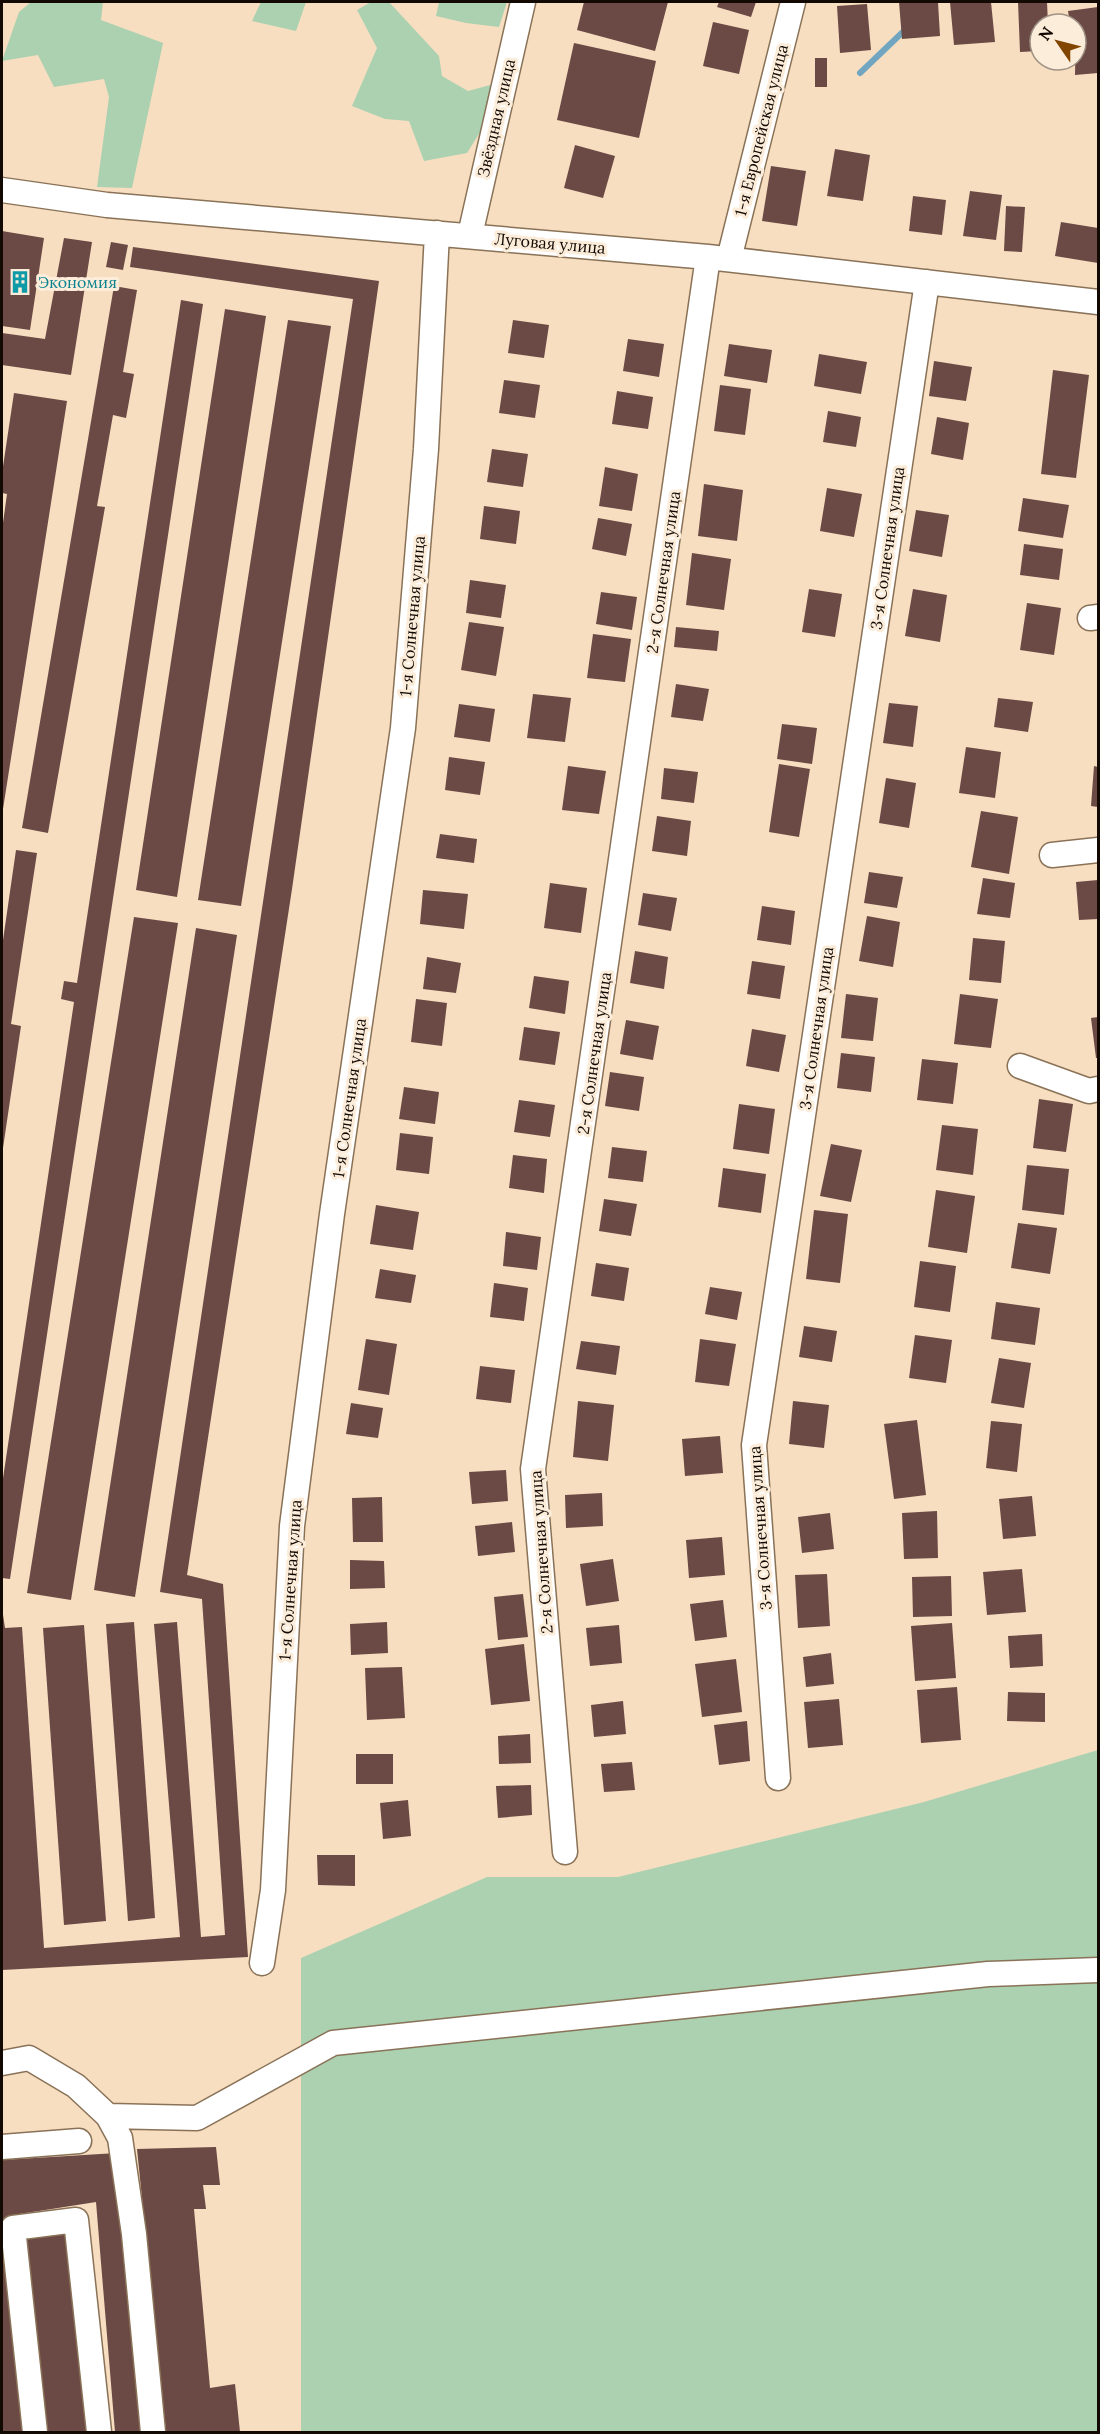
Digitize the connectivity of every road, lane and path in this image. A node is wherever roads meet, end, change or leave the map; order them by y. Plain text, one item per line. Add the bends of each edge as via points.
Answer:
1 (523, 2) edge
2 (793, 2) edge
3 (2, 190) edge
4 (437, 233) junction
5 (470, 235) junction
6 (719, 258) junction
7 (927, 282) junction
8 (1098, 302) edge
9 (1098, 850) edge
10 (1052, 855) dead end
11 (1020, 1065) dead end
12 (1098, 1089) edge
13 (778, 1778) dead end
14 (565, 1852) dead end
15 (262, 1963) dead end
16 (1098, 1970) edge
17 (2, 2063) edge
18 (108, 2116) junction
19 (79, 2141) dead end
20 (2, 2147) edge
21 (36, 2433) edge
22 (99, 2433) edge
23 (153, 2433) edge

1 - 5 street, Звёздная улица
2 - 6 street, 1-я Европейская улица
3 - 4 street, Луговая улица via 106,205
4 - 5 street, Луговая улица
4 - 15 street, 1-я Солнечная улица via 426,449 403,728 332,1214 292,1526 273,1890
5 - 6 street, Луговая улица
6 - 7 street, Луговая улица
6 - 14 street, 2-я Солнечная улица via 534,1469
7 - 8 street, Луговая улица
7 - 13 street, 3-я Солнечная улица via 754,1445
9 - 10 street
11 - 12 street via 1089,1090
16 - 18 street via 988,1974 333,2043 197,2118
17 - 18 street via 29,2058 76,2086
18 - 23 street via 120,2138
19 - 20 street
21 - 22 street via 13,2228 76,2220

